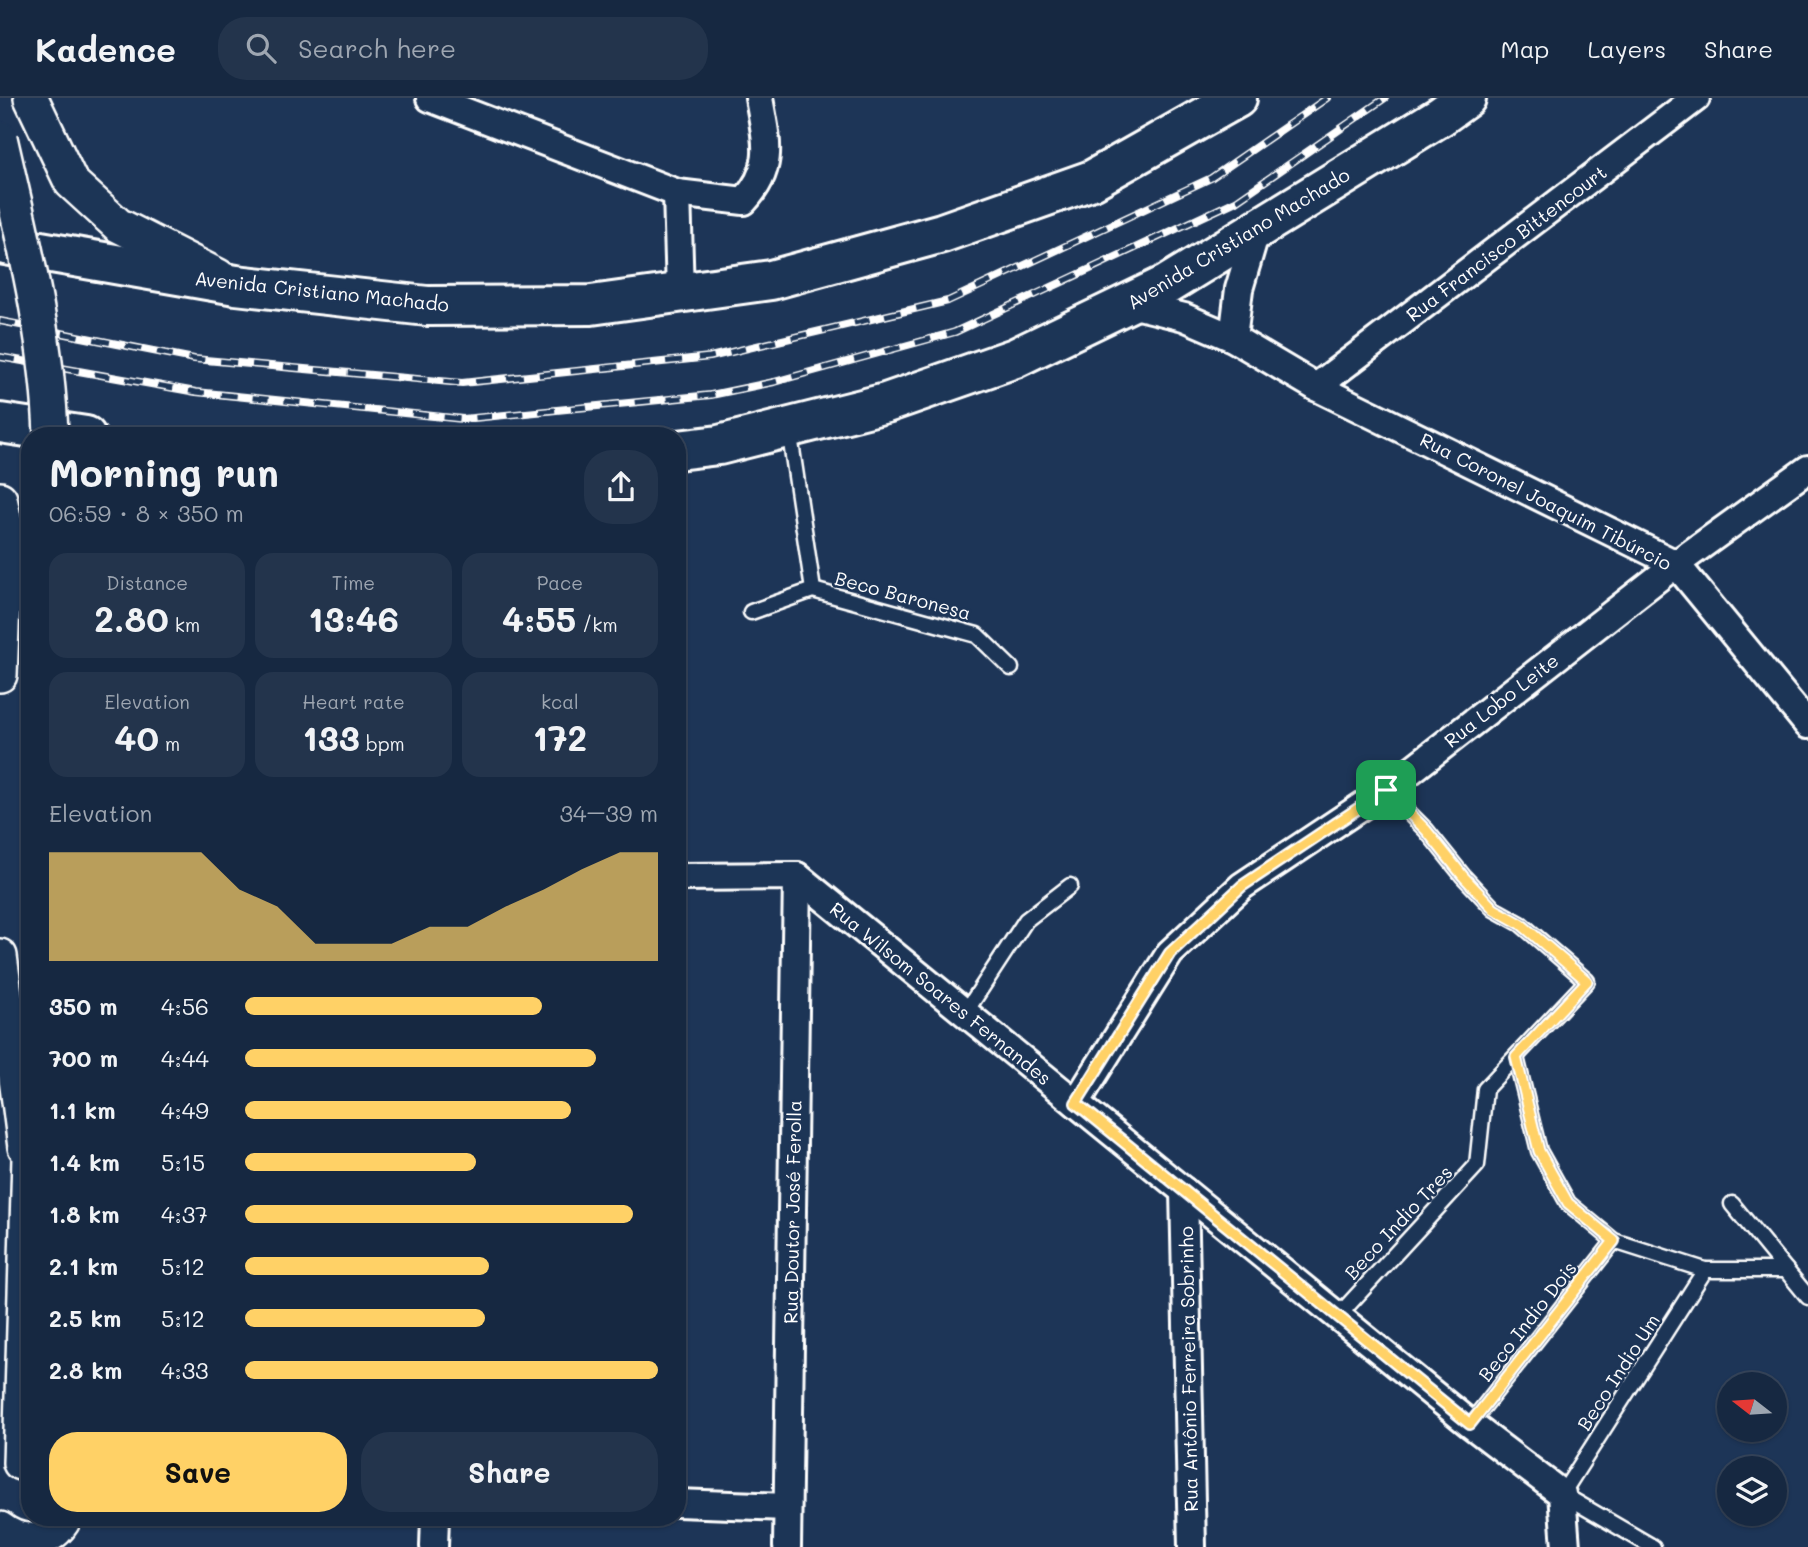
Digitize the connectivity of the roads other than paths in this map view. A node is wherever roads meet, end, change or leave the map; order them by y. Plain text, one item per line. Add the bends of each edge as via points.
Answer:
1 (31, 98) edge
2 (430, 98) edge
3 (759, 98) edge
4 (1466, 98) edge
5 (1696, 98) edge
6 (1227, 102) edge
7 (0, 138) edge
8 (677, 192) junction
9 (1257, 228) junction
10 (0, 244) edge
11 (236, 285) junction
12 (680, 292) junction
13 (1131, 304) junction
14 (1233, 338) junction
15 (1316, 387) junction
16 (0, 423) edge
17 (26, 427) edge
18 (51, 427) edge
19 (789, 427) junction
20 (686, 449) edge
21 (1808, 468) edge
22 (0, 499) edge
23 (1676, 564) junction
24 (813, 590) junction
25 (751, 612) dead end
26 (1011, 668) dead end
27 (0, 675) edge
28 (1808, 725) edge
29 (1386, 790) junction
30 (797, 876) junction
31 (686, 877) edge
32 (1070, 886) dead end
33 (0, 956) edge
34 (965, 1013) junction
35 (1516, 1057) junction
36 (1076, 1103) junction
37 (21, 1110) edge
38 (1184, 1191) junction
39 (1732, 1204) dead end
40 (1614, 1241) junction
41 (1705, 1270) junction
42 (1786, 1270) junction
43 (1808, 1297) edge
44 (1338, 1316) junction
45 (21, 1356) edge
46 (1470, 1424) junction
47 (17, 1467) edge
48 (1562, 1494) junction
49 (686, 1503) edge
50 (787, 1507) junction
51 (59, 1526) edge
52 (435, 1526) edge
53 (0, 1529) edge
54 (33, 1544) edge
55 (434, 1547) edge
56 (787, 1547) edge
57 (1192, 1547) edge
58 (1566, 1547) edge
59 (1653, 1547) edge

1 - 11 street via 71,182 118,225
2 - 8 street
3 - 8 street via 768,151 758,186 744,201
4 - 9 highway, Avenida Cristiano Machado
5 - 15 street, Rua Francisco Bittencourt
6 - 12 highway, Avenida Cristiano Machado via 1092,180 942,233 771,280
7 - 18 street, bridge via 30,270
8 - 12 street
9 - 13 highway, Avenida Cristiano Machado
9 - 14 street via 1239,289
10 - 11 highway, Avenida Cristiano Machado
11 - 12 highway, Avenida Cristiano Machado via 427,306 591,305
13 - 14 street, Rua Coronel Joaquim Tibúrcio via 1184,317
13 - 19 highway, Avenida Cristiano Machado via 1015,358 886,403
14 - 15 street, Rua Coronel Joaquim Tibúrcio
15 - 23 street, Rua Coronel Joaquim Tibúrcio
16 - 17 highway
19 - 20 highway, Avenida Cristiano Machado
19 - 24 lane, Beco Baronesa
21 - 23 street, Rua Lobo Leite
22 - 27 street via 6,527
23 - 28 street, Rua Coronel Joaquim Tibúrcio
23 - 29 street, Rua Lobo Leite
24 - 25 lane, Beco Baronesa
24 - 26 lane, Beco Baronesa via 977,635
29 - 35 lane, Beco Indio Tres via 1494,909 1521,924 1587,981
29 - 36 street, Rua Lobo Leite via 1242,886 1170,953
30 - 31 street
30 - 34 street, Rua Wilsom Soares Fernandes
30 - 50 street, Rua Doutor José Ferolla
32 - 34 lane via 1026,920
33 - 37 street
34 - 36 street, Rua Wilsom Soares Fernandes
35 - 40 lane via 1539,1151 1568,1203
35 - 44 lane, Beco Indio Tres via 1485,1089 1477,1165
36 - 38 street, Rua Wilsom Soares Fernandes
38 - 44 street, Rua Wilsom Soares Fernandes
38 - 57 street, Rua Antônio Ferreira Sobrinho
39 - 42 lane
40 - 41 lane
40 - 46 lane, Beco Indio Dois
41 - 42 lane
41 - 48 lane, Beco Indio Um
42 - 43 lane
44 - 46 street, Rua Wilsom Soares Fernandes
45 - 47 street
46 - 48 street, Rua Wilsom Soares Fernandes
48 - 58 street
48 - 59 lane
49 - 50 street
50 - 56 street, Rua Doutor José Ferolla
51 - 54 street
52 - 55 street
53 - 54 street

